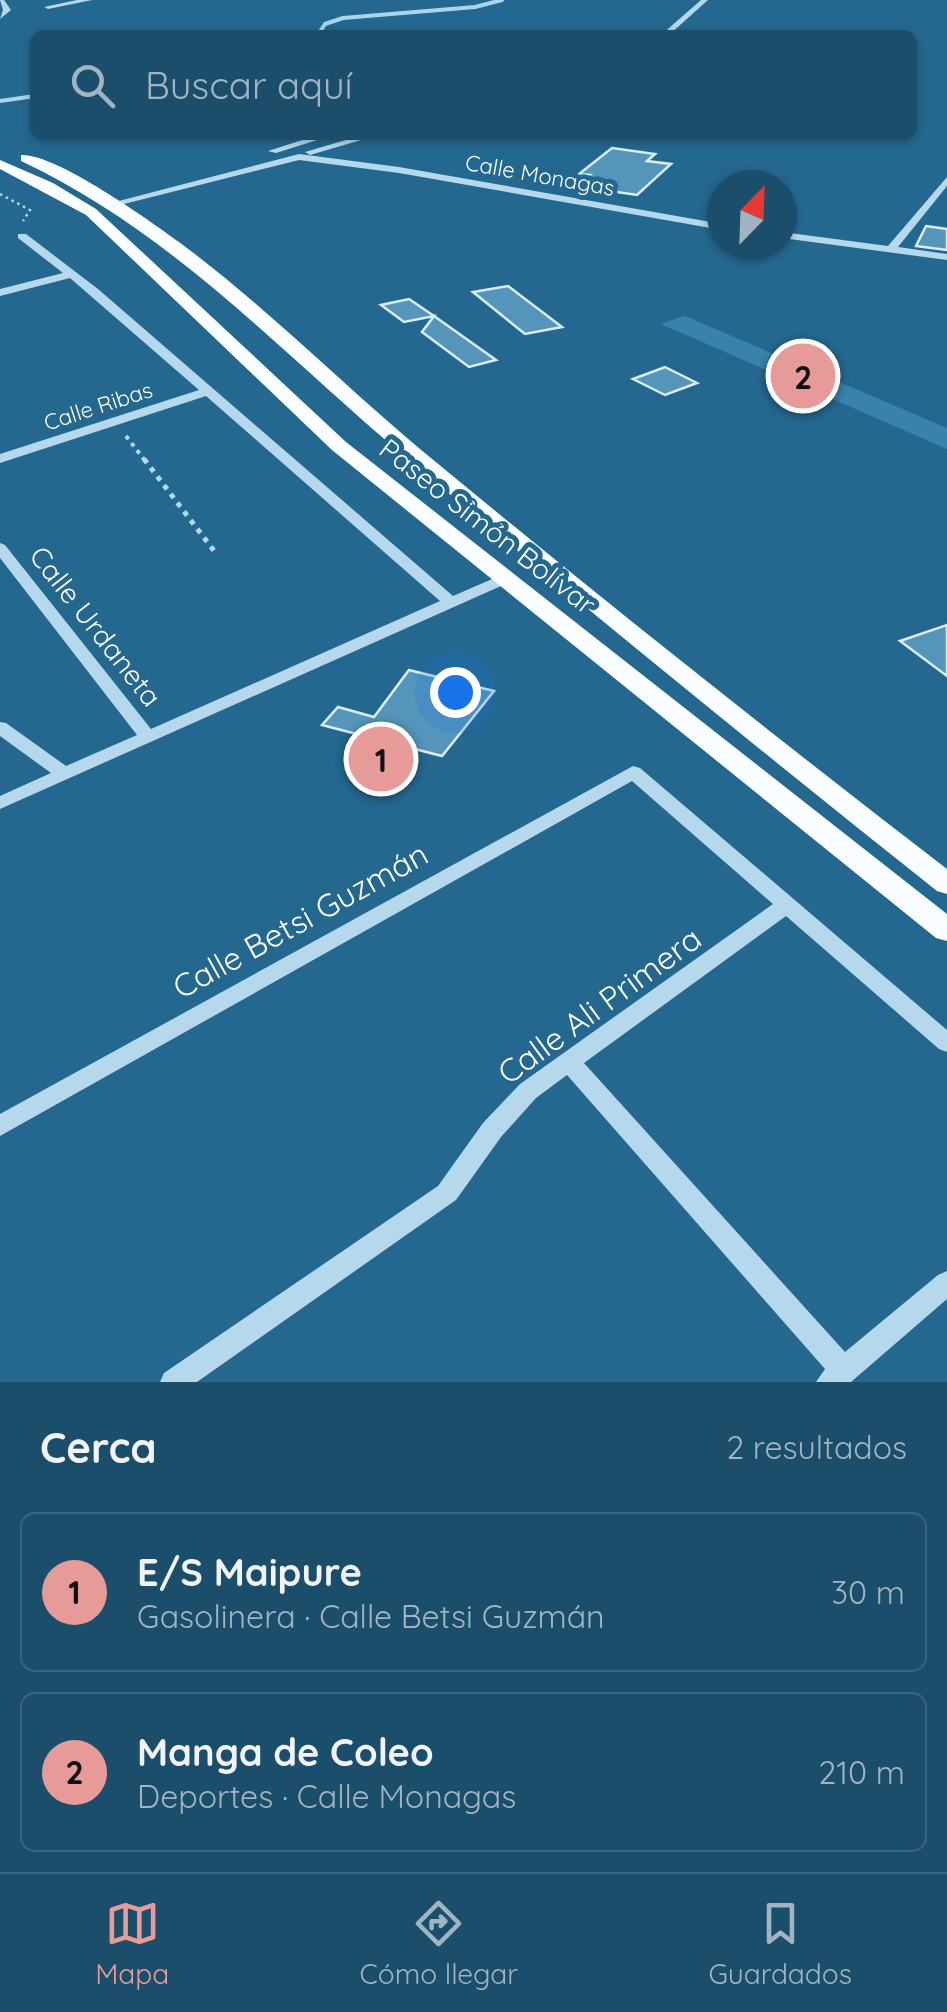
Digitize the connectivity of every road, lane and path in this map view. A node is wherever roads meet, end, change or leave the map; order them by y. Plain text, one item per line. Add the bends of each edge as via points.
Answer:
1 (1, 0) edge
2 (90, 0) edge
3 (705, 0) edge
4 (48, 7) dead end
5 (0, 16) edge
6 (671, 30) edge
7 (310, 140) edge
8 (356, 140) edge
9 (0, 150) edge
10 (296, 157) junction
11 (0, 164) edge
12 (947, 180) edge
13 (0, 194) edge
14 (941, 194) edge
15 (123, 201) junction
16 (707, 224) edge
17 (22, 236) joint
18 (797, 238) edge
19 (890, 250) junction
20 (947, 257) edge
21 (72, 274) junction
22 (0, 293) edge
23 (208, 391) junction
24 (116, 422) junction
25 (2, 455) edge
26 (0, 548) edge
27 (215, 552) dead end
28 (506, 578) junction
29 (451, 602) junction
30 (0, 727) edge
31 (148, 737) junction
32 (64, 774) junction
33 (0, 803) edge
34 (947, 884) edge
35 (788, 905) junction
36 (947, 930) edge
37 (947, 1043) edge
38 (570, 1063) junction
39 (0, 1126) edge
40 (947, 1283) edge
41 (837, 1376) edge
42 (174, 1382) edge

1 - 5 street via 7,10
2 - 4 street
3 - 6 street
7 - 15 street via 133,190
8 - 10 street
9 - 15 main road, Paseo Simón Bolívar
10 - 15 street, Calle Monagas
10 - 16 street, Calle Monagas
11 - 28 main road, Paseo Simón Bolívar via 90,212 339,446
12 - 14 street
13 - 17 path via 30,210 18,230
14 - 19 street
15 - 34 main road, Paseo Simón Bolívar via 573,584
17 - 21 street
18 - 19 street
19 - 20 street
21 - 22 street
21 - 23 street
23 - 24 street, Calle Ribas
23 - 29 street
24 - 25 street, Calle Ribas
24 - 27 path
26 - 31 street, Calle Urdaneta
28 - 29 street
28 - 36 main road, Paseo Simón Bolívar
29 - 31 street
30 - 32 street
31 - 32 street
32 - 33 street
35 - 37 street
35 - 38 street, Calle Ali Primera
35 - 39 street, Calle Betsi Guzmán via 633,772
38 - 41 street
38 - 42 street, Calle Ali Primera via 520,1099 447,1193
40 - 41 street

